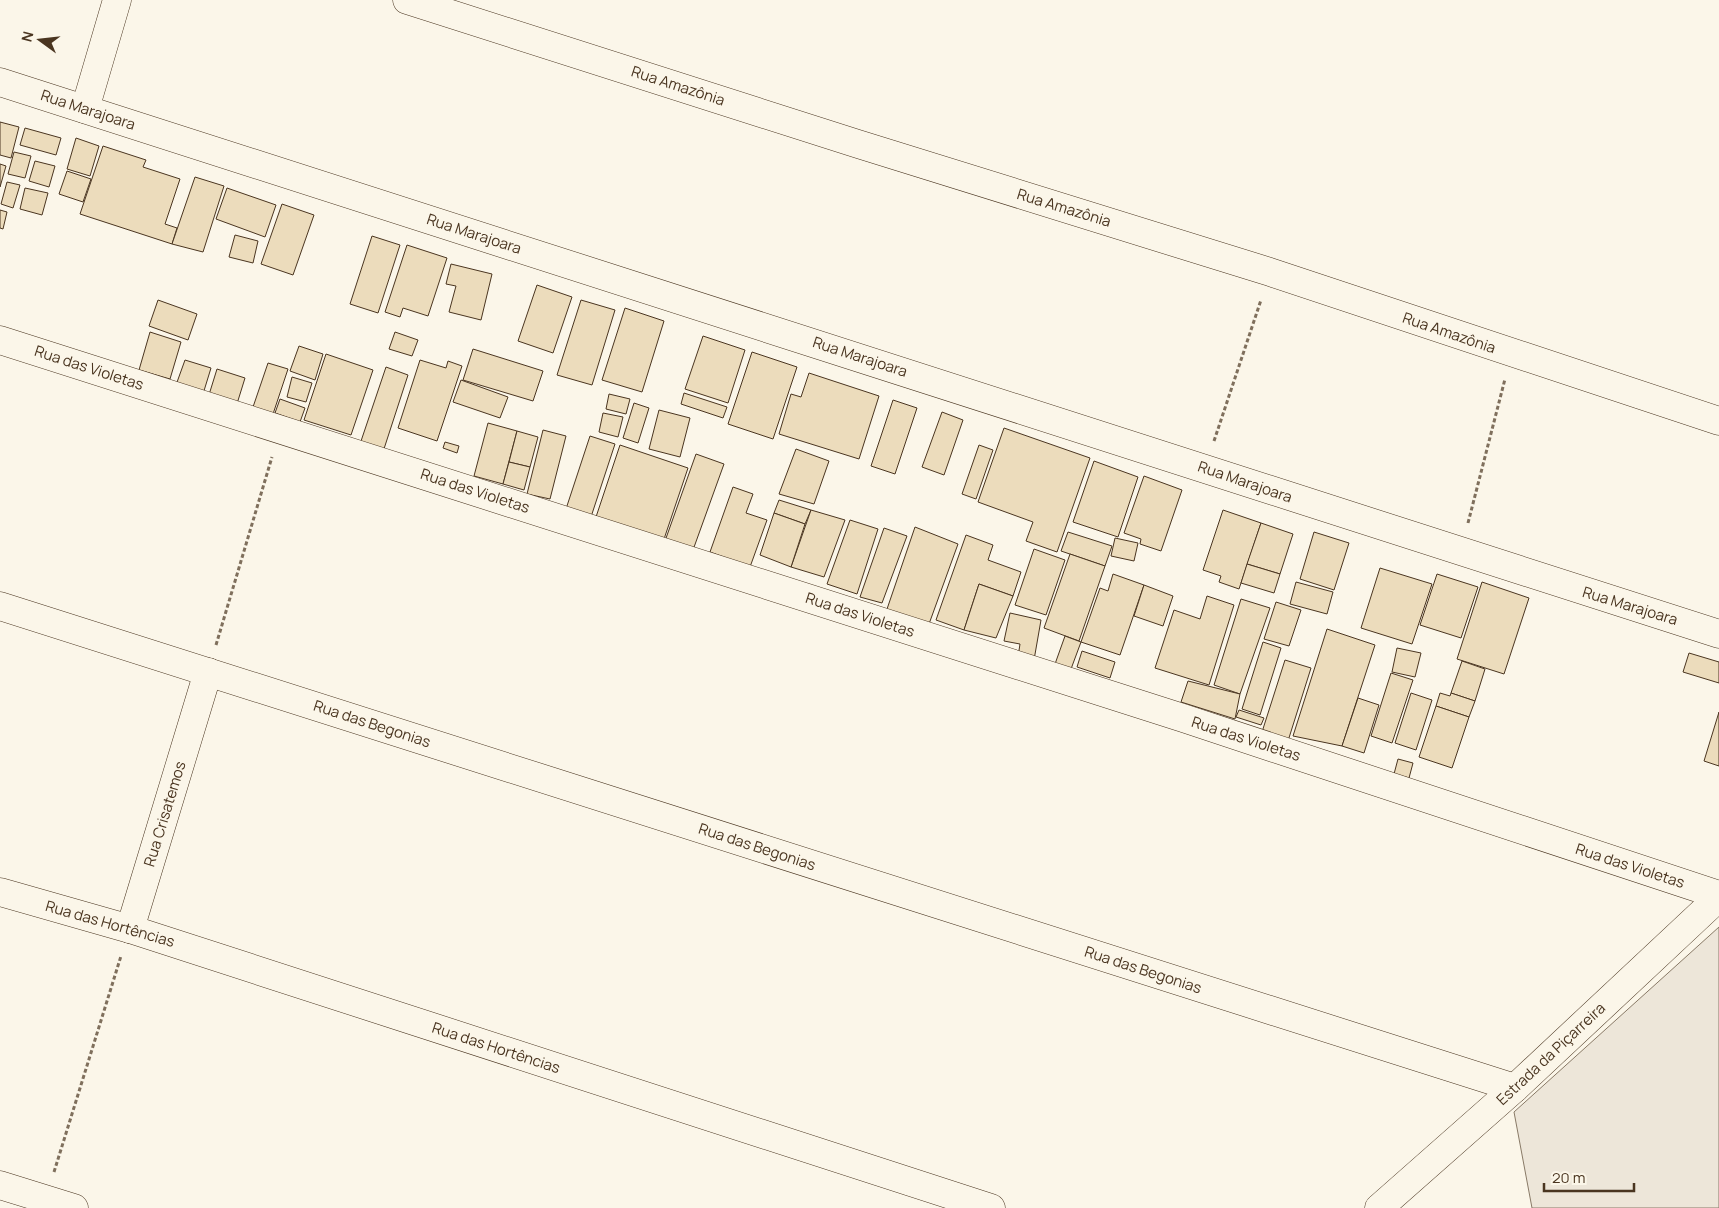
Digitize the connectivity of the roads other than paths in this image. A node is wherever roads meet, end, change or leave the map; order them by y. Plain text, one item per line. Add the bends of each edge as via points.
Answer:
1 (117, 0) edge
2 (408, 0) edge
3 (0, 82) edge
4 (85, 109) junction
5 (0, 340) edge
6 (1719, 421) edge
7 (0, 606) edge
8 (1719, 634) edge
9 (208, 672) junction
10 (0, 892) edge
11 (1719, 896) edge
12 (130, 929) junction
13 (1515, 1088) junction
14 (0, 1185) edge
15 (74, 1208) edge
16 (991, 1208) edge
17 (1379, 1208) edge

1 - 4 street
2 - 6 street, Rua Amazônia via 1270,272
3 - 4 street, Rua Marajoara
4 - 8 street, Rua Marajoara
5 - 11 street, Rua das Violetas via 1192,721
7 - 9 street, Rua das Begonias
9 - 12 street, Rua Crisatemos
9 - 13 street, Rua das Begonias
10 - 12 street, Rua das Hortências
11 - 13 street, Estrada da Piçarreira
12 - 16 street, Rua das Hortências
13 - 17 street, Estrada da Piçarreira
14 - 15 street

